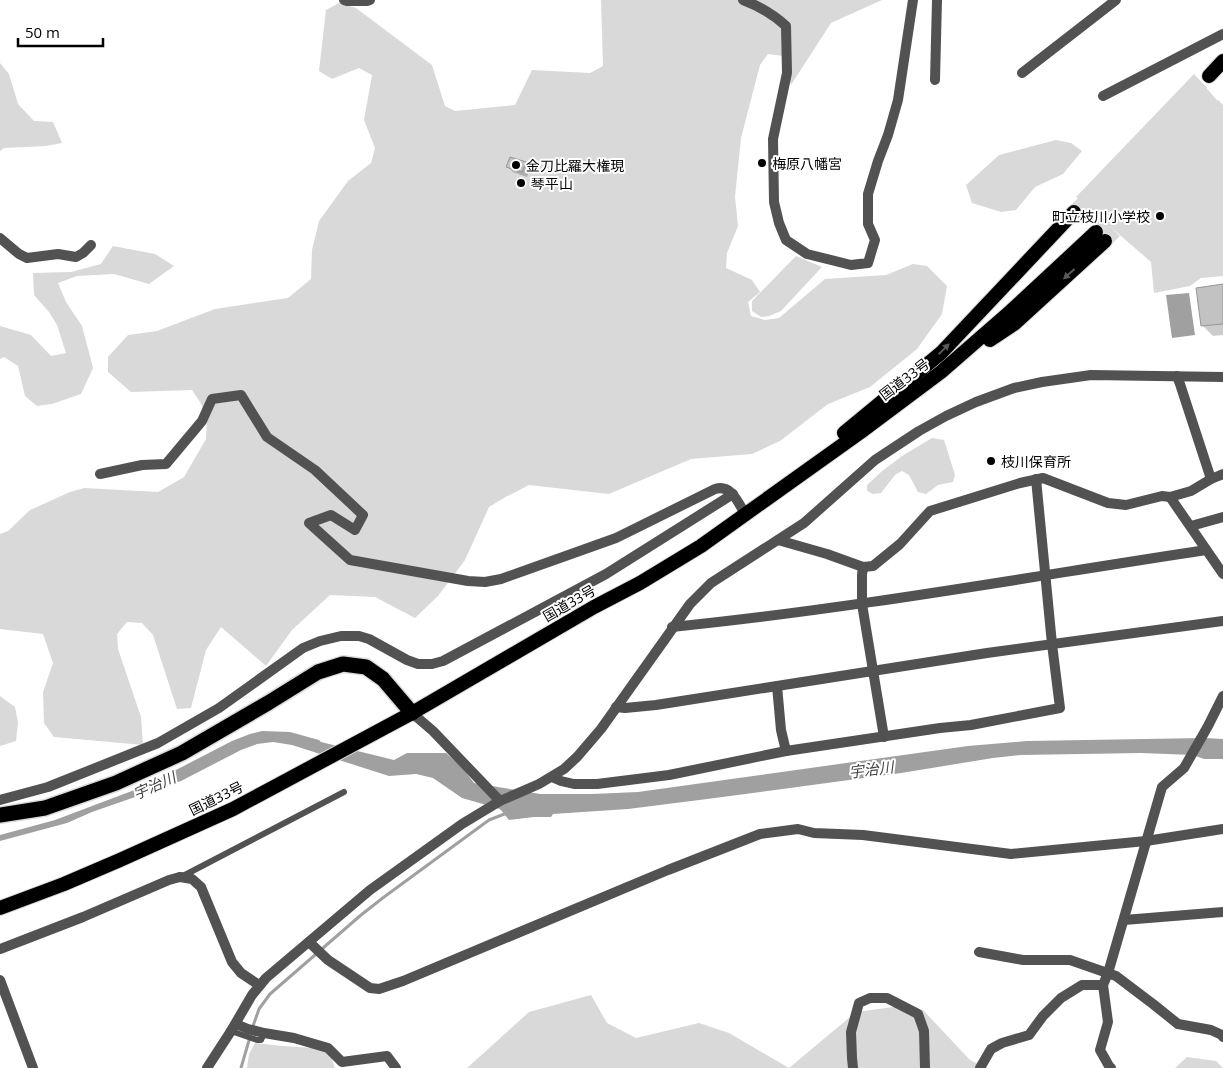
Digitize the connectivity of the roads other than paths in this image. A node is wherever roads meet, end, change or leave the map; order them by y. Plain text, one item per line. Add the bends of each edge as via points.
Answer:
1 (344, 0) edge
2 (370, 0) edge
3 (743, 0) edge
4 (913, 0) edge
5 (937, 0) edge
6 (1116, 0) edge
7 (1223, 34) edge
8 (1223, 61) edge
9 (1022, 73) dead end
10 (1209, 76) tunnel mouth
11 (935, 80) dead end
12 (1103, 96) dead end
13 (1074, 212) tunnel mouth
14 (1100, 237) tunnel mouth
15 (0, 238) edge
16 (91, 245) dead end
17 (1177, 376) junction
18 (1223, 377) edge
19 (100, 474) dead end
20 (1223, 474) edge
21 (1036, 479) junction
22 (1211, 479) junction
23 (733, 494) junction
24 (1170, 496) junction
25 (745, 514) junction
26 (1223, 517) edge
27 (1191, 526) junction
28 (778, 540) junction
29 (1206, 550) junction
30 (863, 567) junction
31 (1223, 574) edge
32 (1045, 575) junction
33 (862, 604) junction
34 (1223, 621) edge
35 (672, 627) junction
36 (1052, 644) junction
37 (873, 670) junction
38 (777, 686) junction
39 (1222, 698) edge
40 (616, 707) junction
41 (412, 713) junction
42 (884, 737) junction
43 (786, 751) junction
44 (552, 777) junction
45 (344, 792) dead end
46 (0, 800) edge
47 (500, 801) junction
48 (0, 815) edge
49 (1223, 829) edge
50 (1146, 841) junction
51 (180, 877) junction
52 (0, 908) edge
53 (1223, 912) edge
54 (1124, 920) junction
55 (309, 942) junction
56 (0, 949) edge
57 (979, 952) dead end
58 (1108, 973) junction
59 (0, 980) edge
60 (259, 985) junction
61 (1104, 985) junction
62 (234, 1027) junction
63 (1223, 1037) edge
64 (33, 1068) edge
65 (207, 1068) edge
66 (396, 1068) edge
67 (854, 1068) edge
68 (925, 1068) edge
69 (980, 1068) edge
70 (1111, 1068) edge

1 - 2 street
3 - 4 street via 786,26 787,73 773,139 774,202 779,223 786,240 807,254 851,265 868,263 876,240 868,224 868,194 898,100
5 - 11 street
6 - 9 street
7 - 12 street
8 - 10 highway
25 -> 13 highway via 941,353
14 - 25 highway, 国道33号 via 1014,324
15 - 16 street via 27,258 58,254 76,257
17 - 18 street
17 - 22 street
17 - 28 street via 1090,375 1065,378 1014,388 976,402 919,430 876,460 804,523
19 - 23 street via 142,465 166,464 202,421 212,400 241,395 267,437 315,470 363,515 355,530 331,515 309,523 350,560 484,582 501,579 616,538 715,489 722,487
20 - 22 street
21 - 24 street via 1043,478 1108,503 1126,505
21 - 30 street via 930,511 884,558 873,566
21 - 32 street
22 - 24 street via 1190,491
23 - 25 street
23 - 46 street via 606,574 443,660 418,664 359,636 320,641 303,648 219,708 158,743 48,787
24 - 27 street
25 - 41 highway, 国道33号 via 701,546 640,583
26 - 27 street
27 - 29 street
28 - 30 street
28 - 35 street via 711,583
29 - 31 street
29 - 32 street
30 - 33 street
32 - 33 street
32 - 36 street
33 - 35 street
33 - 37 street
34 - 36 street
35 - 40 street
36 - 37 street
36 - 42 street via 1060,708
37 - 38 street
37 - 42 street
38 - 40 street via 656,705
38 - 43 street
39 - 50 street via 1184,768 1162,787
40 - 44 street via 587,746
41 - 47 street
41 - 48 highway via 383,679 366,668 343,664 318,672 182,753 116,783 45,808
41 - 52 highway, 国道33号 via 233,808 104,867
42 - 43 street
43 - 44 street via 669,775 597,784 574,784
44 - 47 street
45 - 51 lane
47 - 55 street via 370,890
49 - 50 street
50 - 54 street
50 - 55 street via 1011,854 798,829 760,834 379,989 370,988 328,960
51 - 56 street
51 - 60 street via 192,879 201,887 232,962 241,973
53 - 54 street
54 - 58 street
55 - 60 street
57 - 58 street via 1023,960 1070,960
58 - 61 street
58 - 63 street via 1178,1024 1210,1030
59 - 64 street
60 - 62 street
61 - 69 street via 1082,986 1061,998 1029,1035 991,1049
61 - 70 street via 1108,1022 1100,1050
62 - 65 street
62 - 66 street via 247,1033 294,1038 328,1048 342,1062 387,1056
67 - 68 street via 851,1032 858,1003 870,998 887,998 918,1014 924,1031

